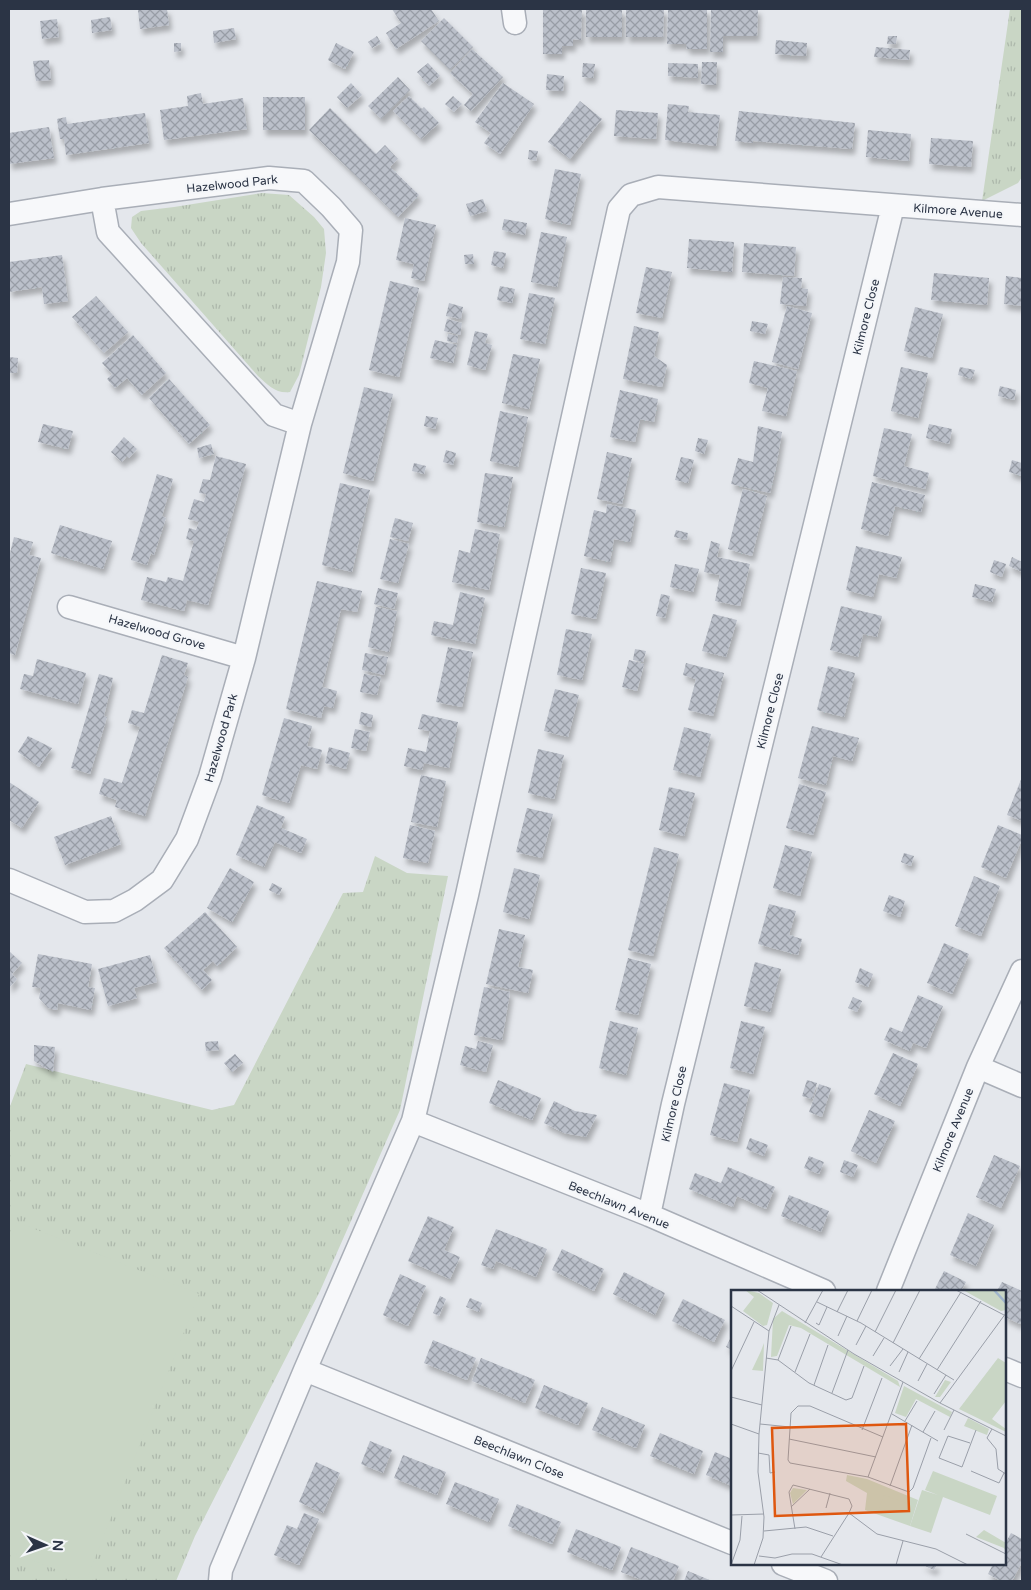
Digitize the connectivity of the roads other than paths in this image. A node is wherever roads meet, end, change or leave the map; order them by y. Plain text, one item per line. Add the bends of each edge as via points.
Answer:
1 (102, 199) junction
2 (893, 206) junction
3 (9, 214) edge
4 (1022, 215) edge
5 (300, 424) junction
6 (69, 606) dead end
7 (244, 658) junction
8 (9, 880) edge
9 (1022, 971) edge
10 (978, 1067) junction
11 (1022, 1086) edge
12 (414, 1121) junction
13 (649, 1216) junction
14 (822, 1290) edge
15 (888, 1290) edge
16 (1006, 1369) edge
17 (305, 1370) junction
18 (1022, 1376) edge
19 (731, 1543) edge
20 (786, 1565) edge
21 (220, 1581) edge
22 (826, 1581) edge

1 - 3 street, Hazelwood Park
1 - 5 street via 108,232 274,415
1 - 5 street, Hazelwood Park via 269,178 304,181 331,207 351,230 348,262
2 - 4 street, Kilmore Avenue
2 - 12 street, Kilmore Avenue via 658,187 631,195 619,209
2 - 13 street, Kilmore Close
5 - 7 street, Hazelwood Park
6 - 7 street, Hazelwood Grove
7 - 8 street, Hazelwood Park via 210,777 187,839 162,880 114,911 85,912
9 - 10 street, Kilmore Avenue
10 - 11 street
10 - 15 street, Kilmore Avenue
12 - 13 street, Beechlawn Avenue
12 - 17 street, Kilmore Avenue
13 - 14 street, Beechlawn Avenue
16 - 18 street
17 - 19 street, Beechlawn Close
17 - 21 street, Kilmore Avenue via 221,1570
20 - 22 street

